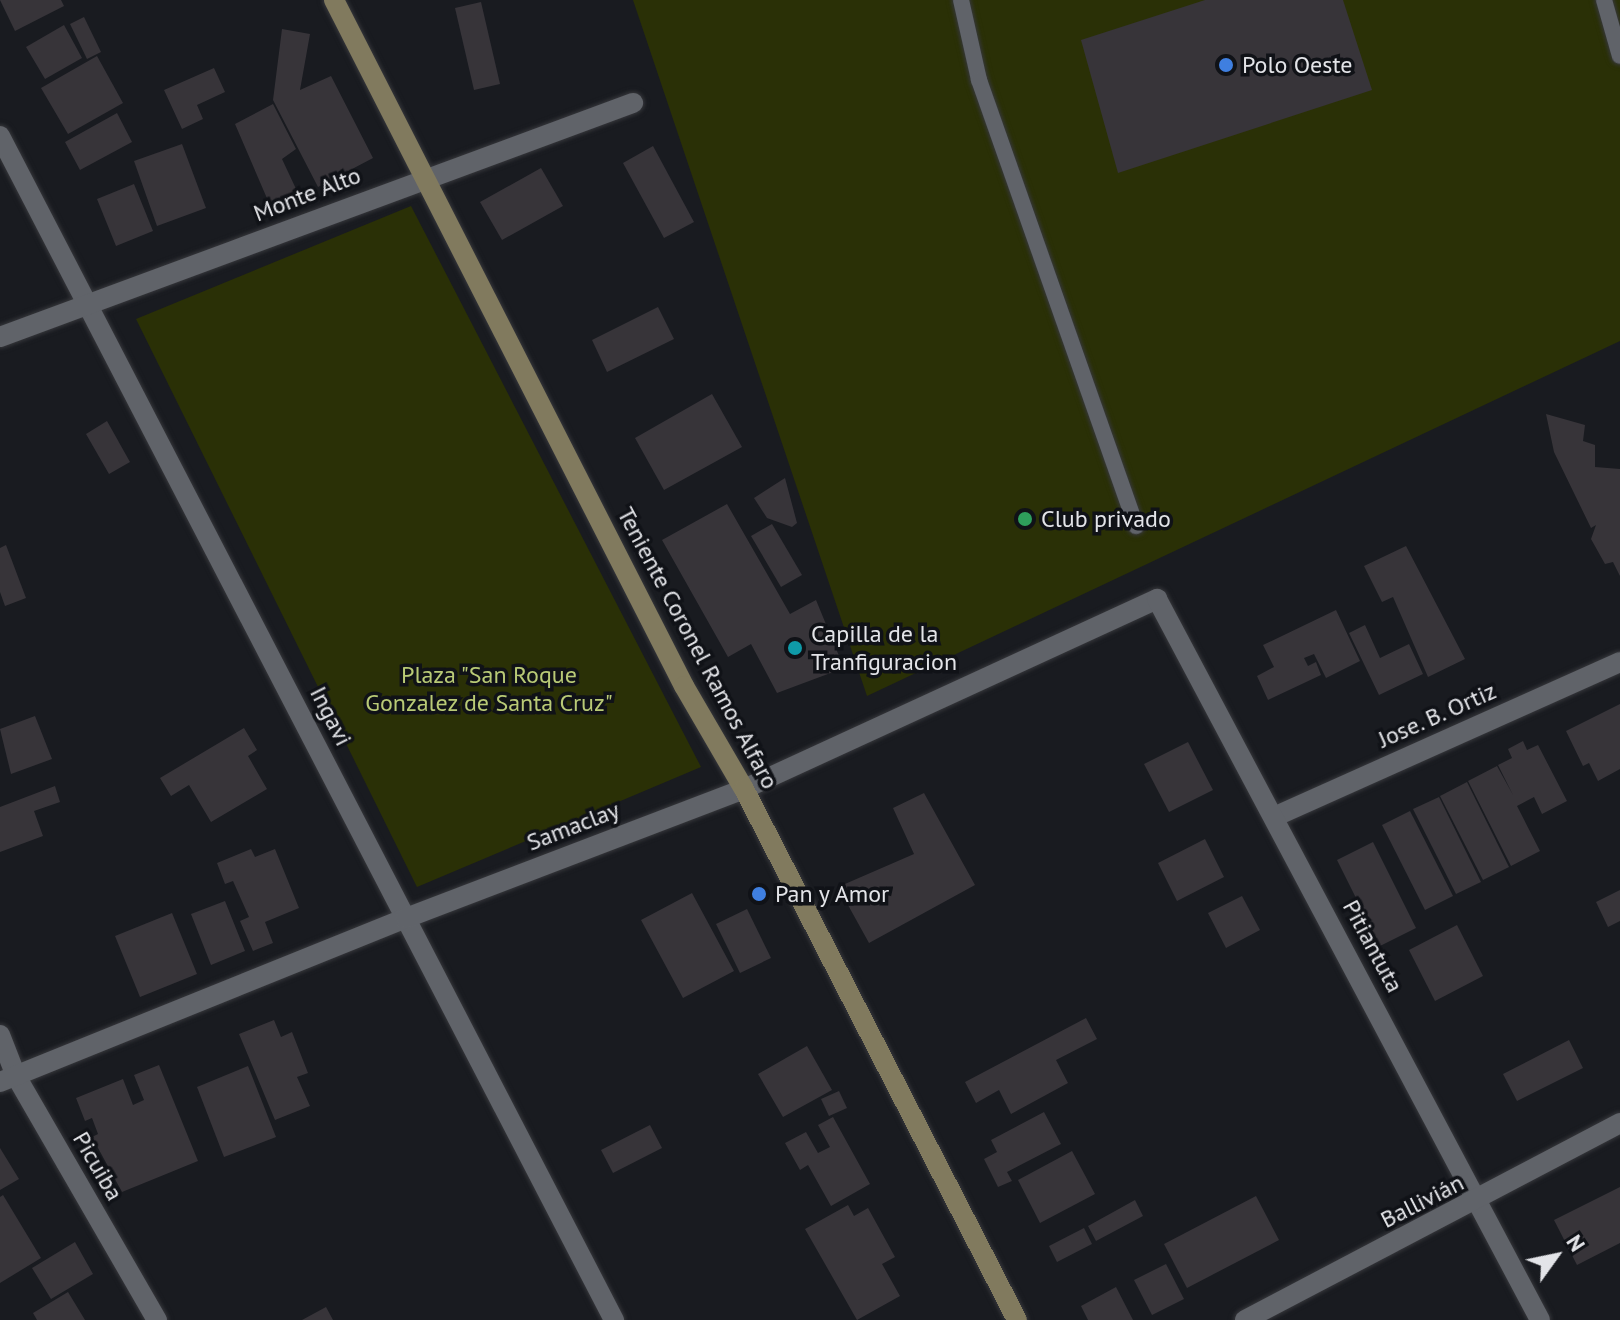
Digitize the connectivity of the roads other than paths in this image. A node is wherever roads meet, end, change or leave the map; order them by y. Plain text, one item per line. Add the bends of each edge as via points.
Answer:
1 (334, 0) edge
2 (961, 0) edge
3 (1604, 0) edge
4 (1620, 56) edge
5 (633, 103) dead end
6 (0, 136) edge
7 (428, 176) junction
8 (89, 305) junction
9 (0, 337) edge
10 (1136, 526) dead end
11 (1157, 599) joint
12 (1620, 662) edge
13 (744, 789) junction
14 (1276, 816) junction
15 (406, 918) junction
16 (0, 1035) edge
17 (8, 1079) edge
18 (1620, 1123) edge
19 (1478, 1201) junction
20 (157, 1320) edge
21 (614, 1320) edge
22 (1017, 1320) edge
23 (1245, 1320) edge
24 (1540, 1320) edge

1 - 7 street, Teniente Coronel Ramos Alfaro
2 - 10 lane via 979,80
3 - 4 lane
5 - 7 street, Monte Alto
6 - 8 street, Ingavi
7 - 8 street, Monte Alto
7 - 13 street, Teniente Coronel Ramos Alfaro via 684,686
8 - 9 street, Monte Alto
8 - 15 street, Ingavi
11 - 13 street, Samaclay
11 - 14 street, Pitiantuta
12 - 14 street, Jose. B. Ortiz
13 - 15 street, Samaclay
13 - 22 street, Teniente Coronel Ramos Alfaro
14 - 19 street, Pitiantuta
15 - 17 street, Samaclay
15 - 21 street, Ingavi
16 - 17 street, Picuiba
17 - 20 street, Picuiba
18 - 19 street, Ballivián
19 - 23 street, Ballivián
19 - 24 street, Pitiantuta

